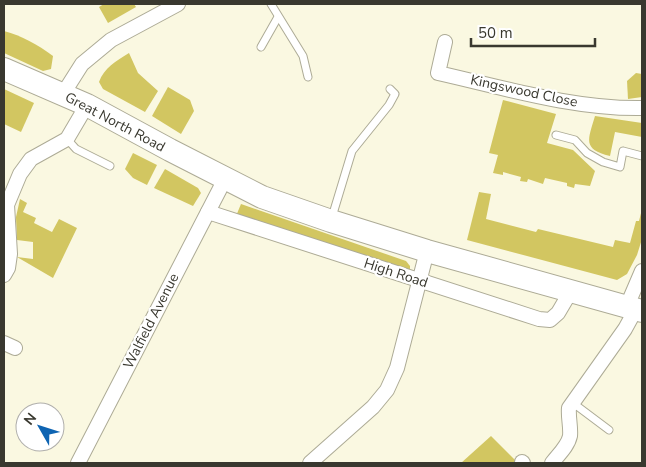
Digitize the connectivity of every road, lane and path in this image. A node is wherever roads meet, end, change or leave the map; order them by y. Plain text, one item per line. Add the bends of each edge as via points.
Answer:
1 (178, 4) edge
2 (271, 4) edge
3 (278, 17) junction
4 (445, 42) dead end
5 (262, 47) dead end
6 (4, 69) edge
7 (308, 76) dead end
8 (390, 89) dead end
9 (63, 94) junction
10 (87, 105) junction
11 (642, 108) edge
12 (556, 135) dead end
13 (67, 139) junction
14 (642, 156) edge
15 (110, 166) dead end
16 (224, 179) junction
17 (208, 212) junction
18 (331, 221) junction
19 (427, 251) junction
20 (642, 270) edge
21 (4, 276) edge
22 (419, 281) junction
23 (571, 291) junction
24 (635, 309) edge
25 (573, 403) junction
26 (609, 430) dead end
27 (78, 463) edge
28 (310, 463) edge
29 (552, 463) edge

1 - 9 street via 111,40 82,64
2 - 3 lane
3 - 5 lane
3 - 7 lane via 303,56
4 - 11 street, Kingswood Close via 438,73 581,104
6 - 9 main road, Great North Road
8 - 18 lane via 394,94 388,105 352,151
9 - 10 main road, Great North Road
10 - 13 street
10 - 16 main road, Great North Road
12 - 14 lane via 574,140 602,162 620,166 622,151
13 - 15 lane via 76,149
13 - 21 street via 31,159 20,174 7,205 10,254
16 - 17 street, Walfield Avenue
16 - 18 main road via 262,197
17 - 22 street, High Road
17 - 27 street, Walfield Avenue
18 - 19 main road
19 - 22 street
19 - 23 main road
20 - 24 street
22 - 23 street, High Road via 550,320
22 - 28 street via 397,368 387,390 373,407
23 - 24 main road
24 - 25 street via 625,329
25 - 26 lane
25 - 29 street via 568,418 568,443

